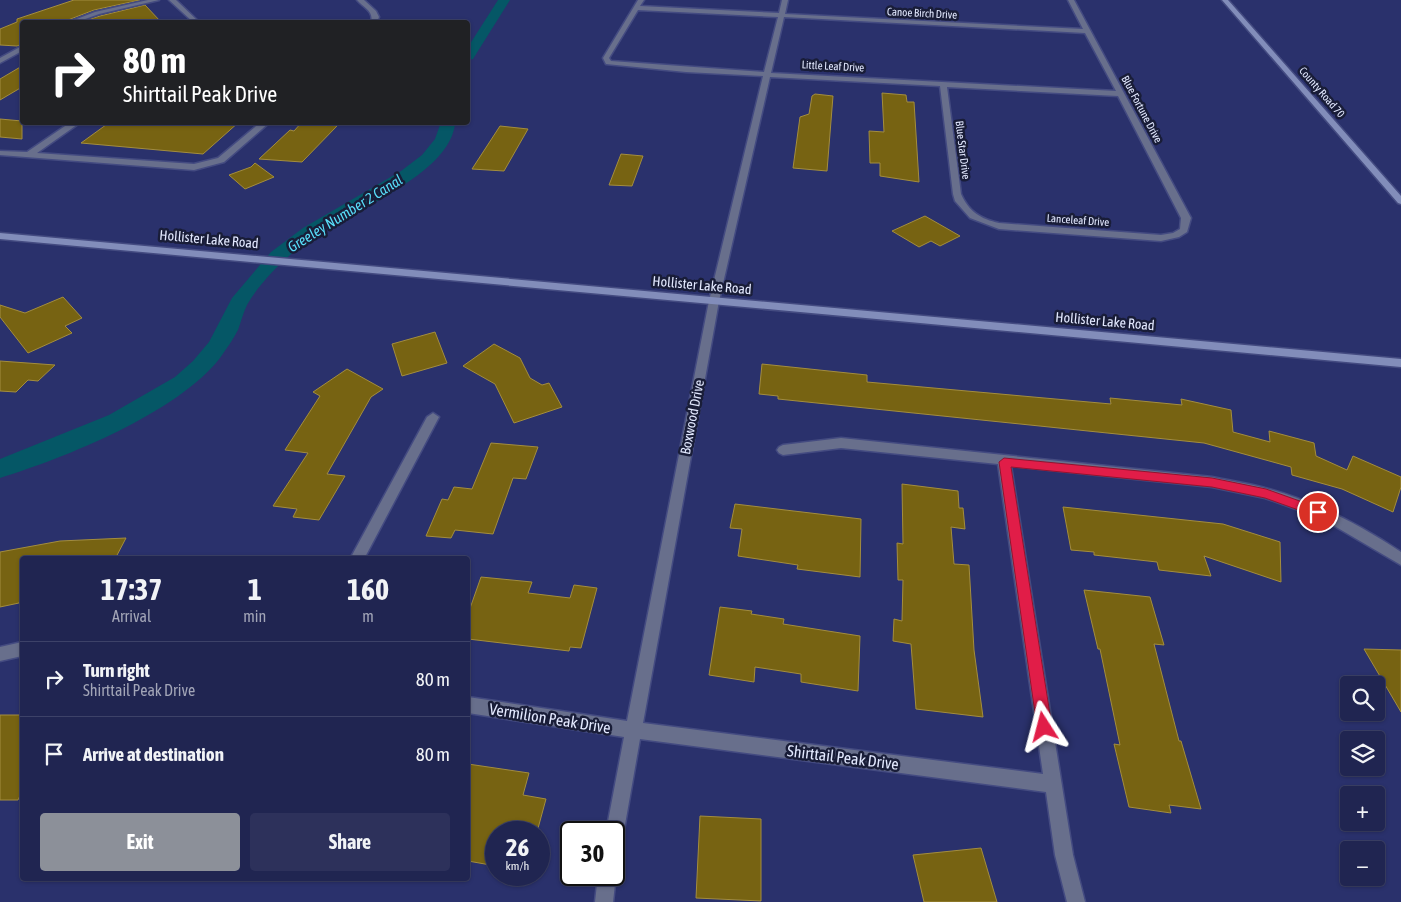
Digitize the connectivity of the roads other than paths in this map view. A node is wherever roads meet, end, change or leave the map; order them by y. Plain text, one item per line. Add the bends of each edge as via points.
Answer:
1 (156, 0) edge
2 (172, 0) edge
3 (360, 0) edge
4 (641, 0) edge
5 (785, 0) edge
6 (1071, 0) edge
7 (1225, 0) edge
8 (636, 8) junction
9 (781, 16) junction
10 (78, 20) edge
11 (194, 20) edge
12 (375, 20) edge
13 (1087, 31) junction
14 (20, 49) edge
15 (0, 61) edge
16 (769, 74) junction
17 (943, 84) junction
18 (1121, 94) junction
19 (74, 125) edge
20 (263, 125) edge
21 (0, 153) edge
22 (30, 155) junction
23 (1401, 200) edge
24 (971, 215) joint
25 (1184, 230) joint
26 (0, 236) edge
27 (714, 301) junction
28 (1401, 363) edge
29 (433, 417) dead end
30 (783, 450) dead end
31 (1004, 462) junction
32 (359, 556) edge
33 (1401, 559) edge
34 (20, 649) edge
35 (0, 654) edge
36 (470, 705) edge
37 (633, 730) junction
38 (1053, 784) junction
39 (617, 821) edge
40 (606, 886) edge
41 (604, 902) edge
42 (1076, 902) edge

1 - 10 street
2 - 11 street
3 - 12 street via 374,12
4 - 8 street
5 - 9 street, Boxwood Drive
6 - 13 street, Blue Fortune Drive
7 - 23 street, County Road 70
8 - 9 street, Canoe Birch Drive
8 - 16 street, Little Leaf Drive via 606,58 608,63
9 - 13 street, Canoe Birch Drive
9 - 16 street, Boxwood Drive
13 - 18 street, Blue Fortune Drive
14 - 15 street
16 - 17 street, Little Leaf Drive
16 - 27 street, Boxwood Drive
17 - 18 street, Little Leaf Drive
17 - 24 street, Blue Star Drive via 957,194 961,205
18 - 25 street, Blue Fortune Drive via 1186,218
19 - 22 street
20 - 22 street via 230,154 208,165 185,167
21 - 22 street
24 - 25 street, Lanceleaf Drive via 999,226 1162,238 1176,236
26 - 27 street, Hollister Lake Road
27 - 28 street, Hollister Lake Road
27 - 37 street, Boxwood Drive
29 - 32 street
30 - 31 street via 841,444
31 - 33 street via 1212,482 1266,494 1318,512
31 - 38 street
34 - 35 street
36 - 37 street, Vermilion Peak Drive
37 - 38 street, Shirttail Peak Drive
37 - 39 street, Boxwood Drive
38 - 42 street via 1064,855
40 - 41 street

